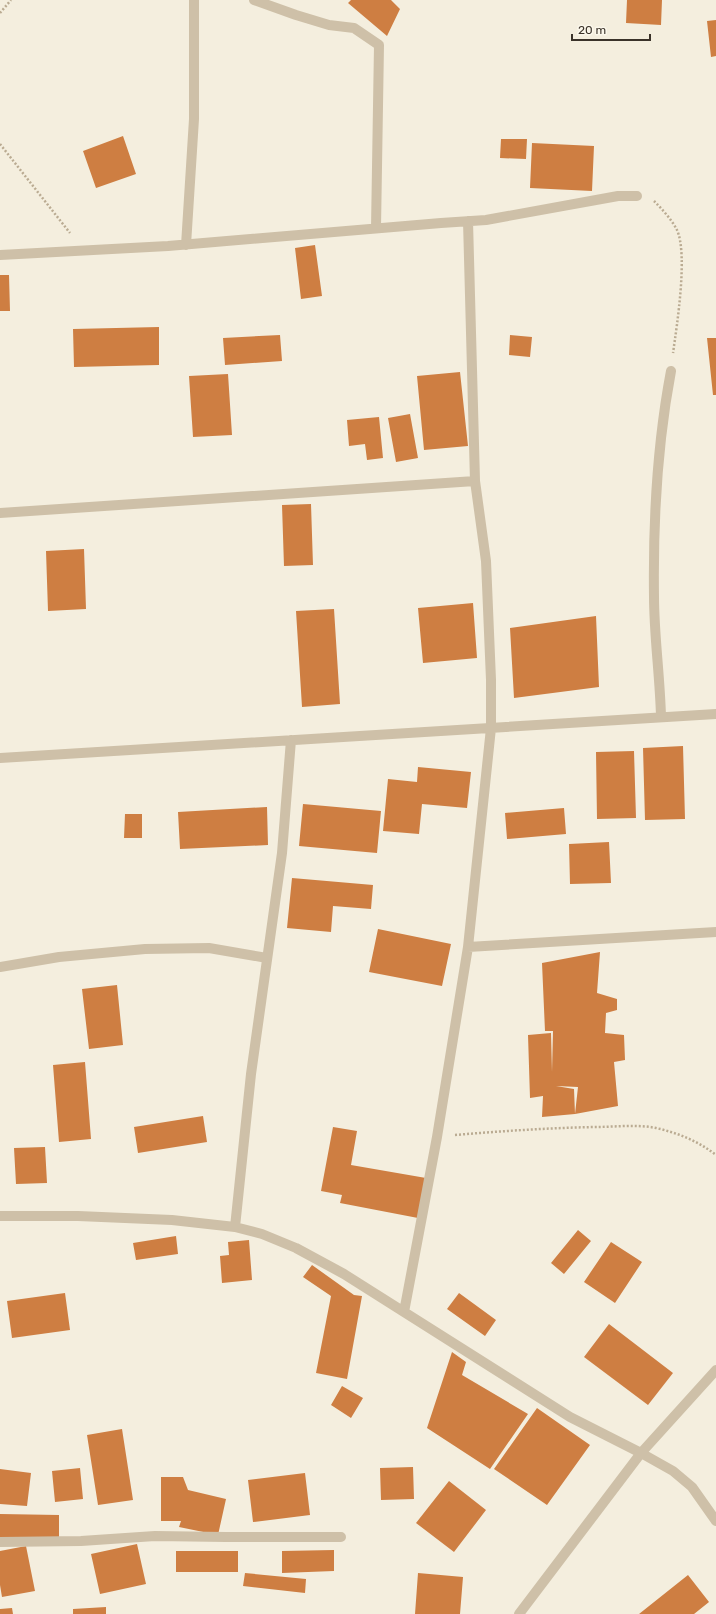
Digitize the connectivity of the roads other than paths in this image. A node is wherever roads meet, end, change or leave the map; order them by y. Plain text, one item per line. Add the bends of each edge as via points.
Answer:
1 (194, 0) edge
2 (254, 0) edge
3 (637, 196) road end
4 (468, 220) junction
5 (376, 228) junction
6 (186, 245) junction
7 (0, 255) edge
8 (671, 372) road end
9 (475, 481) junction
10 (0, 513) edge
11 (716, 714) edge
12 (661, 717) junction
13 (491, 728) junction
14 (291, 740) junction
15 (0, 758) edge
16 (716, 932) edge
17 (468, 946) junction
18 (267, 958) junction
19 (0, 966) edge
20 (0, 1216) edge
21 (235, 1227) junction
22 (404, 1312) junction
23 (716, 1370) edge
24 (641, 1453) junction
25 (716, 1520) edge
26 (342, 1536) dead end
27 (0, 1542) edge
28 (518, 1614) edge

1 - 6 street via 194,119
2 - 5 street via 329,25 354,28 379,45
3 - 4 street via 618,196 486,220
4 - 5 street
4 - 9 street
5 - 6 street
6 - 7 street
8 - 12 street via 665,404 654,544 654,596
9 - 10 street
9 - 13 street via 486,562
11 - 12 street
12 - 13 street
13 - 14 street
13 - 17 street
14 - 15 street
14 - 18 street via 282,853
16 - 17 street
17 - 22 street via 437,1137
18 - 19 street via 209,948 145,949 58,957
18 - 21 street via 244,1126
20 - 21 street via 172,1220
21 - 22 street via 262,1234 296,1248 344,1274
22 - 24 street via 570,1417
23 - 24 street
24 - 25 street via 673,1471 692,1487
24 - 28 street
26 - 27 street via 155,1536

